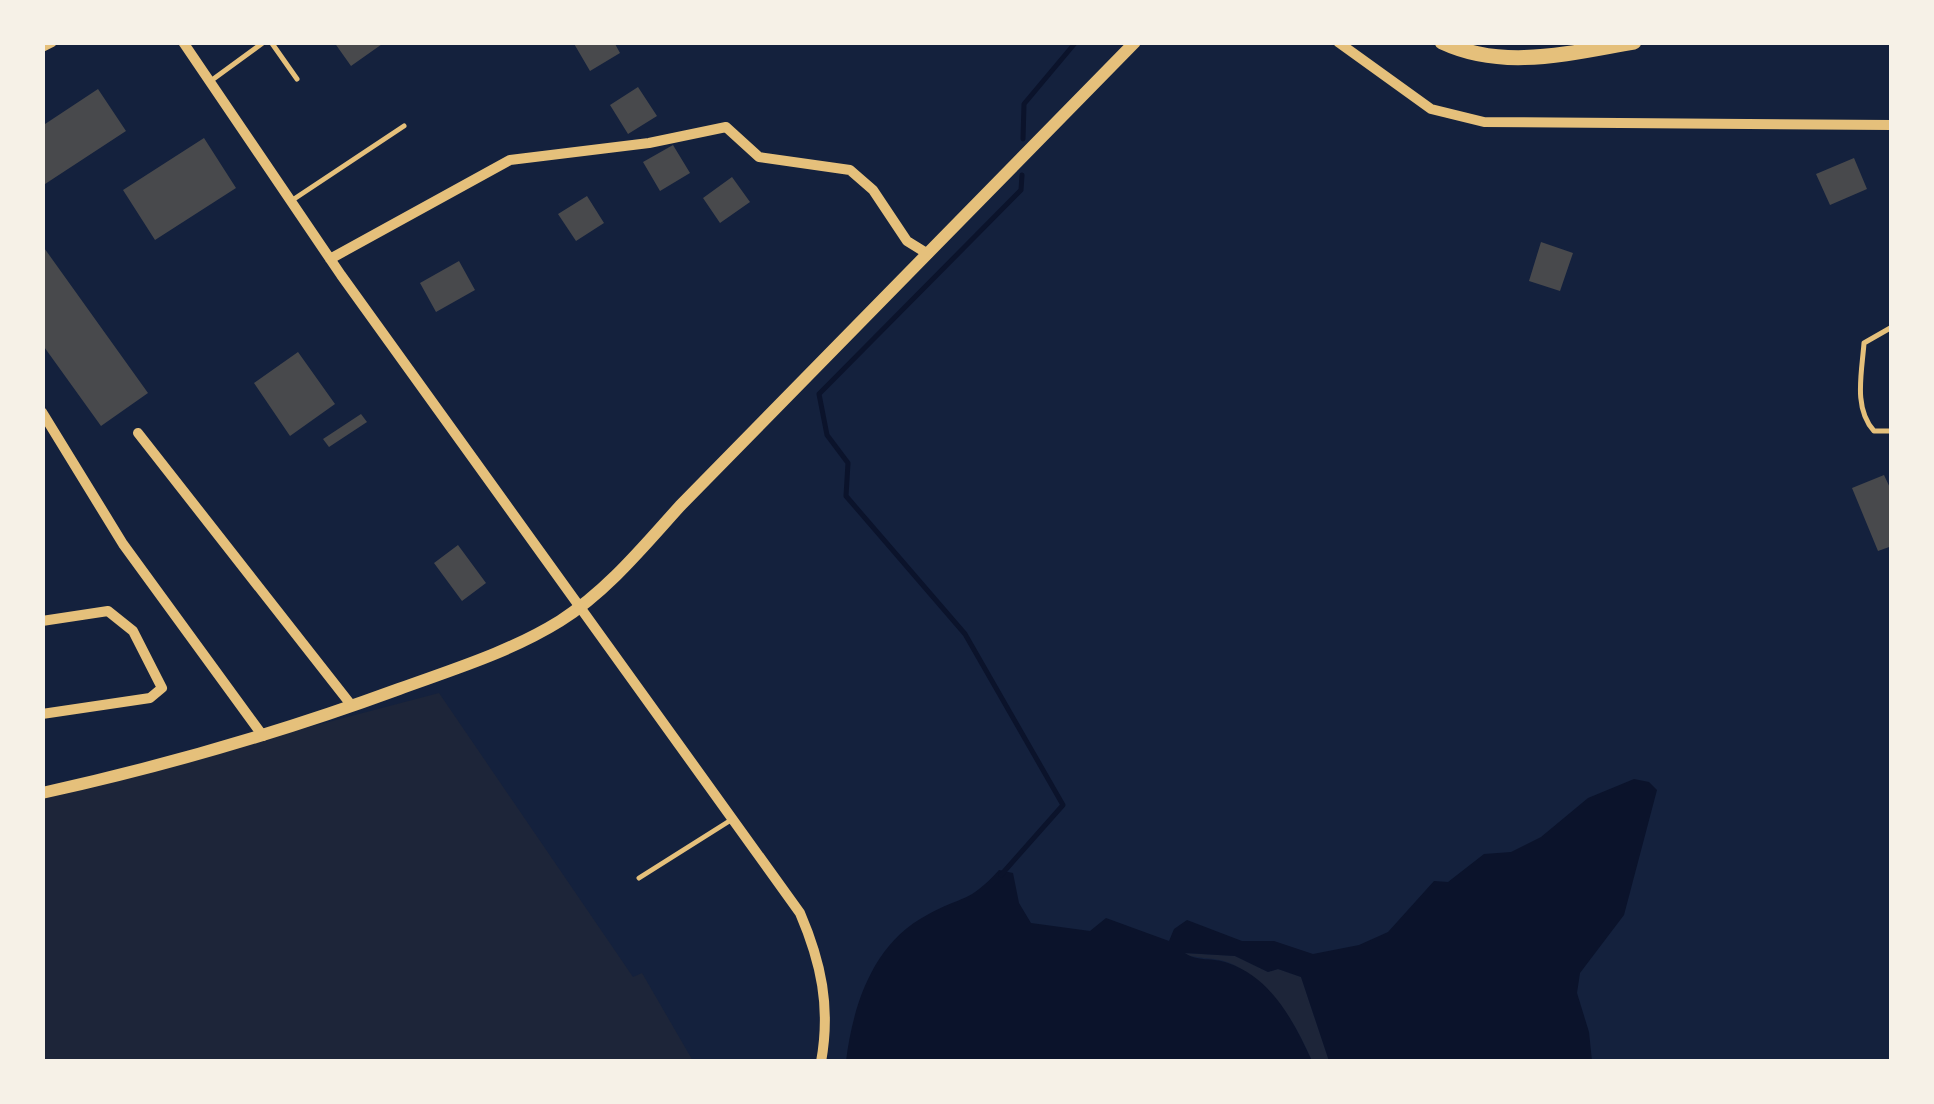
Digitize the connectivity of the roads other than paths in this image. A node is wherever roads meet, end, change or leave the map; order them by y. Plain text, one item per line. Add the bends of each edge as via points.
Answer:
1 (52, 42) edge
2 (183, 42) edge
3 (268, 42) edge
4 (1135, 42) edge
5 (1338, 42) edge
6 (1442, 42) edge
7 (1634, 42) edge
8 (42, 48) edge
9 (297, 78) dead end
10 (210, 82) junction
11 (1892, 125) edge
12 (404, 126) dead end
13 (291, 200) junction
14 (928, 254) junction
15 (330, 259) junction
16 (1892, 328) edge
17 (42, 412) edge
18 (1892, 431) edge
19 (138, 433) dead end
20 (580, 605) junction
21 (42, 621) edge
22 (352, 706) junction
23 (42, 714) edge
24 (263, 736) junction
25 (42, 792) edge
26 (731, 820) junction
27 (639, 878) dead end
28 (821, 1062) edge

1 - 8 street
2 - 10 street
3 - 9 lane
3 - 10 lane
4 - 14 street
5 - 11 street via 1431,108 1484,122
6 - 7 main road via 1485,56 1532,59
10 - 13 street
12 - 13 lane
13 - 15 street
14 - 15 street via 908,241 873,190 850,170 758,157 726,127 510,160
14 - 20 street via 621,573
15 - 20 street
16 - 18 lane via 1864,343 1861,406 1874,431
17 - 24 street via 123,544
19 - 22 street
20 - 22 street via 503,652
20 - 26 street
21 - 23 street via 108,611 133,631 162,688 150,698
22 - 24 street
24 - 25 street
26 - 27 lane
26 - 28 street via 800,913 821,962

